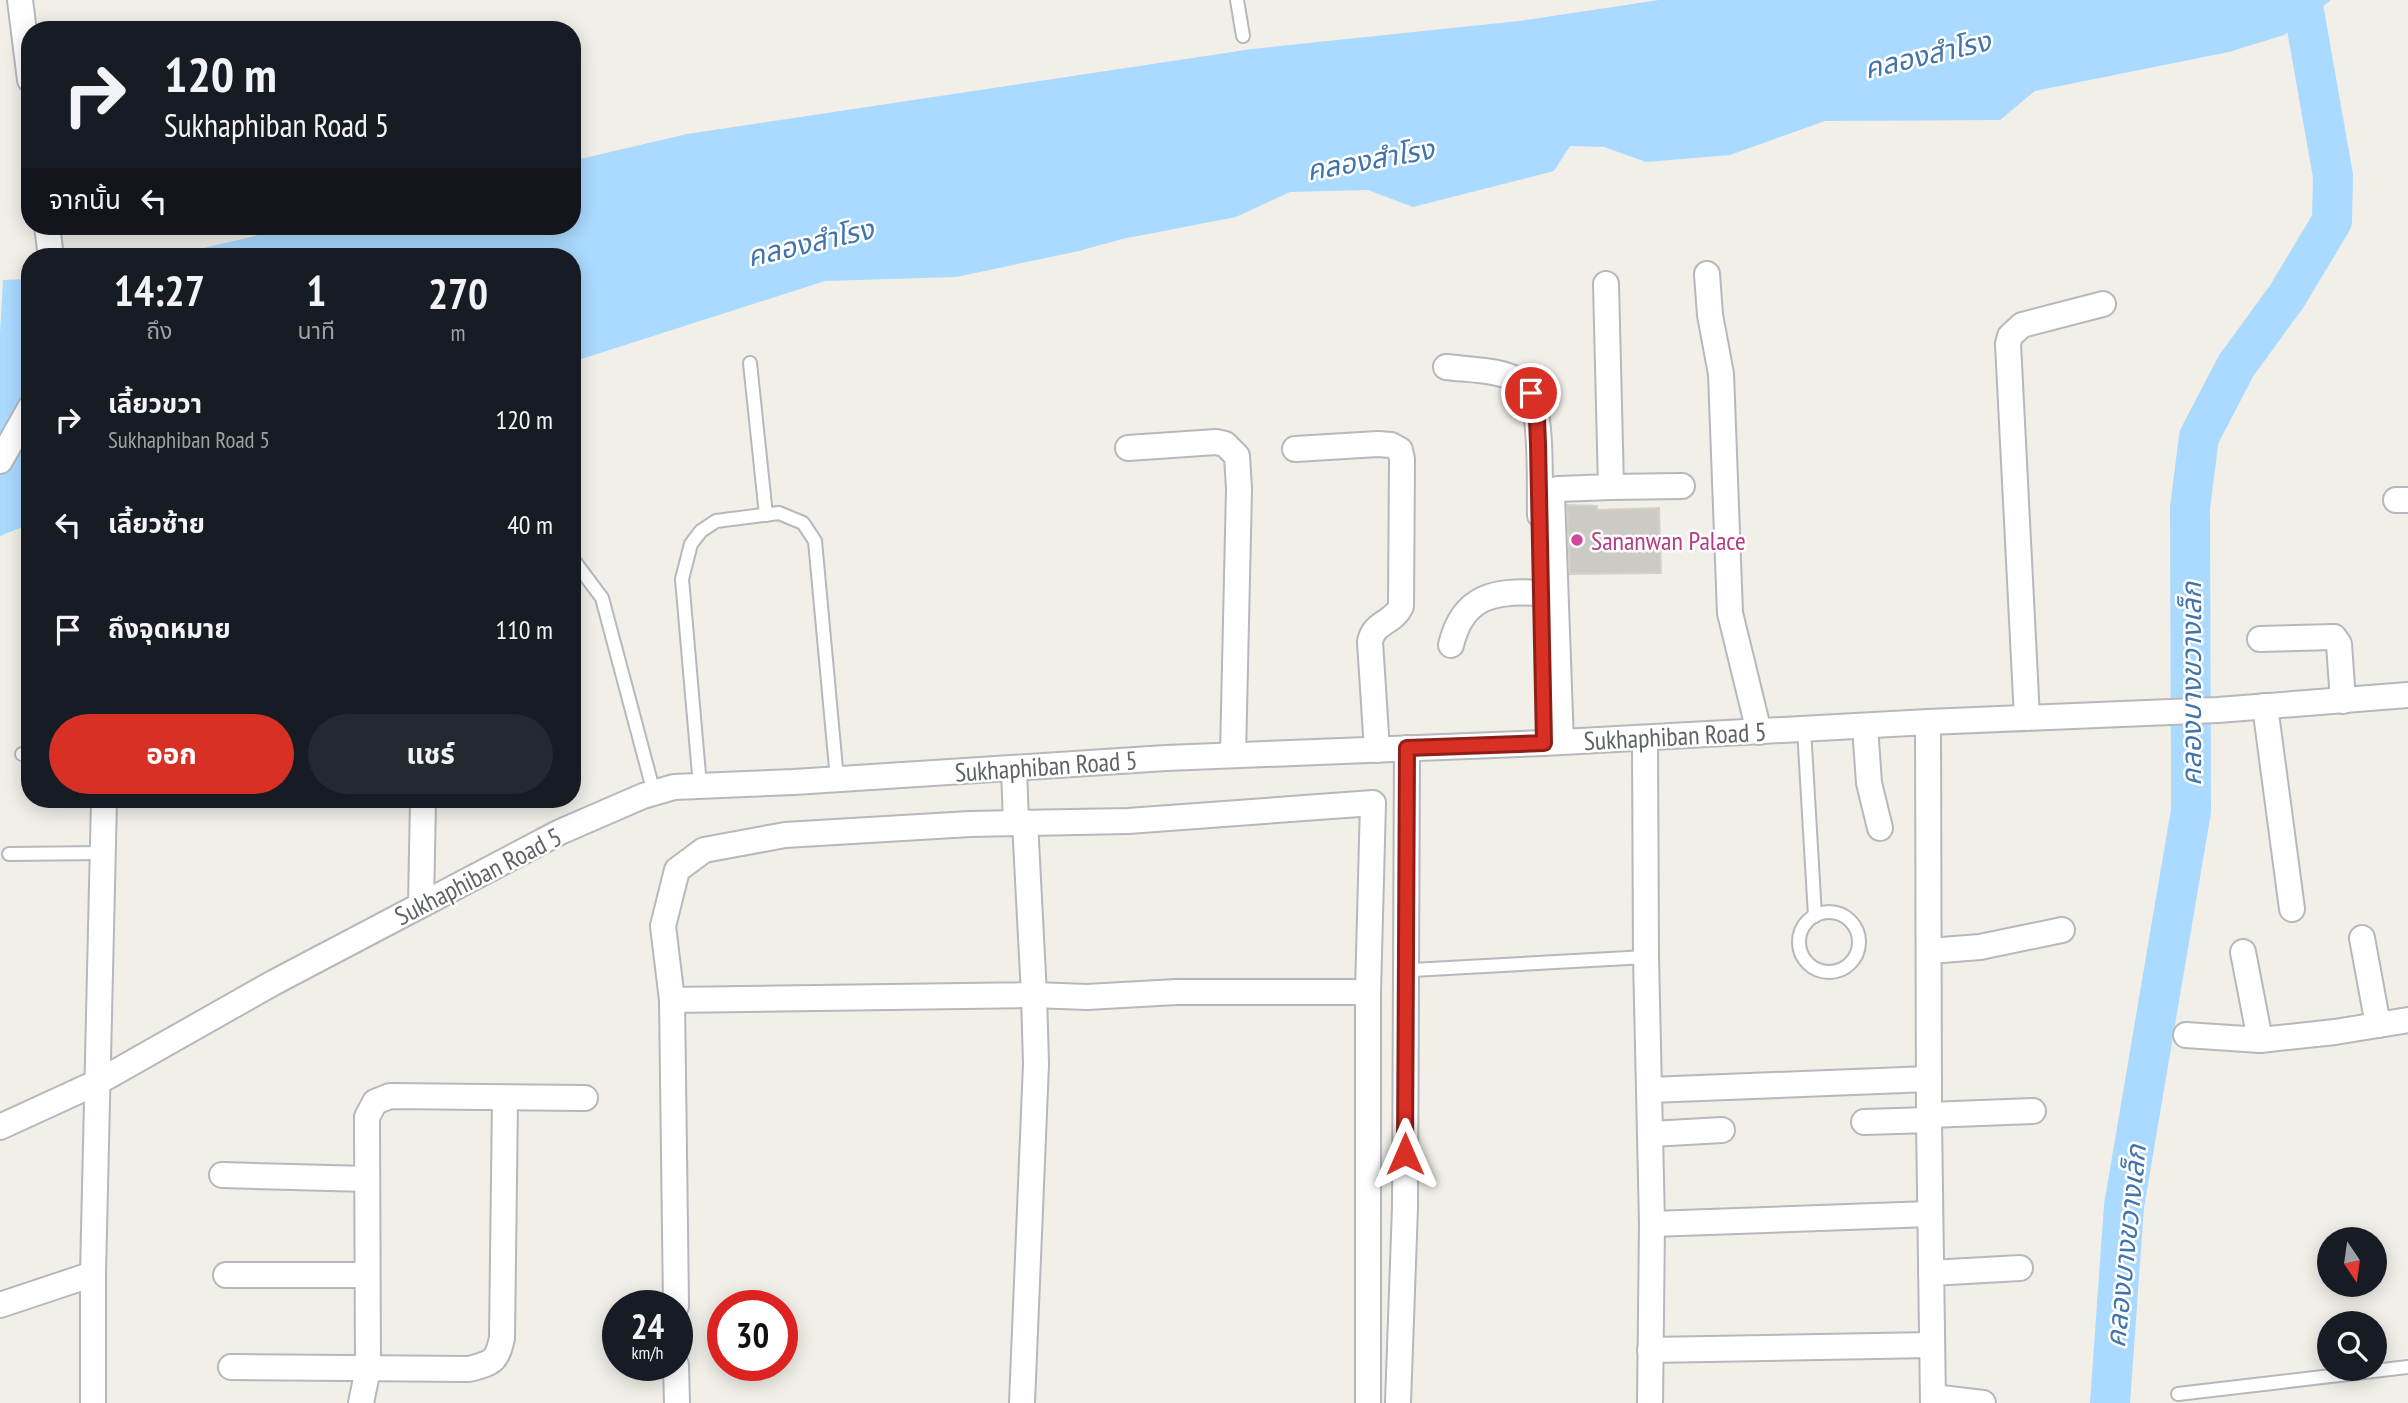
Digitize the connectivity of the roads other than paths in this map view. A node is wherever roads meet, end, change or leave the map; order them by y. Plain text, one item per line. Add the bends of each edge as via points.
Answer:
1 (20, 0) edge
2 (1237, 0) edge
3 (23, 21) edge
4 (1243, 36) dead end
5 (1707, 274) dead end
6 (1606, 284) dead end
7 (2103, 304) dead end
8 (750, 363) dead end
9 (1446, 367) dead end
10 (21, 424) edge
11 (1128, 448) dead end
12 (1295, 449) dead end
13 (0, 461) edge
14 (1682, 486) dead end
15 (1611, 487) junction
16 (766, 514) junction
17 (581, 570) edge
18 (1542, 593) junction
19 (2260, 639) dead end
20 (1451, 645) dead end
21 (2408, 695) edge
22 (2343, 701) junction
23 (2265, 706) junction
24 (2026, 718) junction
25 (1928, 722) junction
26 (1865, 726) junction
27 (1804, 729) junction
28 (1759, 732) junction
29 (1645, 738) junction
30 (1552, 743) junction
31 (1407, 748) junction
32 (1377, 750) junction
33 (1233, 755) junction
34 (1014, 768) junction
35 (837, 779) junction
36 (700, 786) junction
37 (654, 793) junction
38 (104, 808) edge
39 (423, 808) edge
40 (1020, 822) junction
41 (1880, 828) dead end
42 (103, 853) junction
43 (9, 855) dead end
44 (421, 905) junction
45 (2292, 909) dead end
46 (1815, 916) junction
47 (2062, 930) dead end
48 (2362, 939) dead end
49 (1929, 951) junction
50 (2243, 952) dead end
51 (1646, 957) junction
52 (1412, 970) dead end
53 (1368, 992) junction
54 (1034, 995) junction
55 (672, 1000) junction
56 (2408, 1020) edge
57 (2378, 1025) junction
58 (2186, 1035) dead end
59 (2260, 1040) junction
60 (1929, 1079) junction
61 (98, 1082) junction
62 (1650, 1090) junction
63 (505, 1098) junction
64 (585, 1098) dead end
65 (2033, 1111) dead end
66 (1929, 1117) junction
67 (1864, 1122) dead end
68 (0, 1127) edge
69 (1722, 1130) dead end
70 (1651, 1134) junction
71 (222, 1175) dead end
72 (367, 1179) junction
73 (1930, 1214) junction
74 (1652, 1224) junction
75 (2020, 1268) dead end
76 (1931, 1273) junction
77 (93, 1274) junction
78 (226, 1275) dead end
79 (367, 1275) junction
80 (676, 1290) edge
81 (0, 1305) edge
82 (1931, 1345) junction
83 (1650, 1350) junction
84 (231, 1367) dead end
85 (2408, 1367) edge
86 (368, 1369) junction
87 (676, 1381) edge
88 (2178, 1394) dead end
89 (1933, 1400) edge
90 (93, 1403) edge
91 (361, 1403) edge
92 (677, 1403) edge
93 (1022, 1403) edge
94 (1368, 1403) edge
95 (1398, 1403) edge
96 (1650, 1403) edge
97 (1983, 1403) edge

1 - 3 street
2 - 4 lane
5 - 28 street via 1721,374 1730,613
6 - 15 street
7 - 24 street via 2022,325 2008,344
8 - 16 lane
9 - 18 street via 1493,373 1524,384 1535,402
10 - 13 street
11 - 33 street via 1216,442 1237,456
12 - 32 street via 1378,444 1400,450 1401,606 1397,615 1376,627 1370,642
14 - 15 street
15 - 30 street via 1558,489 1552,496
16 - 35 lane via 779,513 803,523 816,541
16 - 36 lane via 716,521 701,531 691,544 682,579
17 - 37 lane via 602,598
18 - 20 street via 1498,594 1467,609
18 - 30 street
19 - 22 street via 2334,637 2339,644
21 - 22 street, Sukhaphiban Road 5
22 - 23 street, Sukhaphiban Road 5
23 - 24 street, Sukhaphiban Road 5
23 - 45 street
24 - 25 street, Sukhaphiban Road 5
25 - 26 street, Sukhaphiban Road 5
25 - 49 street
26 - 27 street, Sukhaphiban Road 5
26 - 41 street via 1869,783
27 - 28 street, Sukhaphiban Road 5
27 - 46 lane
28 - 29 street, Sukhaphiban Road 5
29 - 30 street, Sukhaphiban Road 5
29 - 51 street
30 - 31 street, Sukhaphiban Road 5
31 - 32 street, Sukhaphiban Road 5
31 - 95 street via 1405,1207
32 - 33 street, Sukhaphiban Road 5
33 - 34 street, Sukhaphiban Road 5
34 - 35 street, Sukhaphiban Road 5
34 - 40 street
35 - 36 street, Sukhaphiban Road 5
36 - 37 street, Sukhaphiban Road 5
37 - 44 street, Sukhaphiban Road 5 via 560,832
38 - 42 street
39 - 44 street
40 - 53 street via 1128,821 1374,803
40 - 54 street
40 - 55 street via 785,835 704,850 677,870 663,926
42 - 43 lane
42 - 61 street
44 - 61 street, Sukhaphiban Road 5
46 - 46 lane via 1804,925 1800,951 1818,971 1844,969 1860,947 1859,934 1841,914
47 - 49 street via 1980,947
48 - 57 street
49 - 60 street
50 - 59 street
51 - 52 lane
51 - 62 street
53 - 54 street
53 - 94 street
54 - 55 street
54 - 93 street via 1036,1065
55 - 80 street
56 - 57 street
57 - 59 street
58 - 59 street
60 - 62 street
60 - 66 street
61 - 68 street, Sukhaphiban Road 5
61 - 77 street
62 - 70 street
63 - 64 street
63 - 72 street via 390,1096 375,1102 367,1117
63 - 86 street via 502,1338 498,1356 469,1369
65 - 66 street
66 - 67 street
66 - 73 street
69 - 70 street
70 - 74 street
71 - 72 street
72 - 79 street
73 - 74 street
73 - 76 street
74 - 83 street
75 - 76 street
76 - 82 street
77 - 81 street
77 - 90 street
78 - 79 street
79 - 86 street
82 - 83 street
82 - 89 street
83 - 96 street
84 - 86 street
85 - 88 lane
86 - 91 street
87 - 92 street
89 - 97 street

